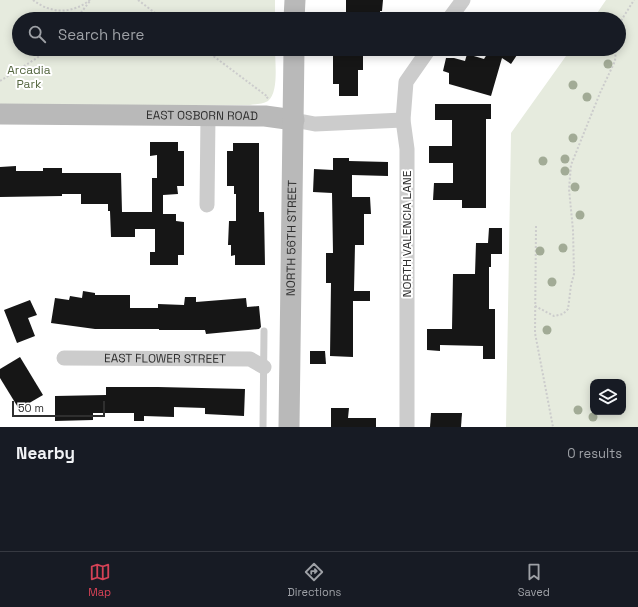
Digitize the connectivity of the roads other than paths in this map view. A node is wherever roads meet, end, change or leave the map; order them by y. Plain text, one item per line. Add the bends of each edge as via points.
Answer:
1 (294, 0) edge
2 (463, 0) edge
3 (294, 12) edge
4 (455, 12) edge
5 (294, 56) edge
6 (424, 56) edge
7 (0, 114) edge
8 (208, 116) junction
9 (294, 120) junction
10 (403, 120) junction
11 (207, 205) dead end
12 (264, 331) dead end
13 (64, 358) dead end
14 (264, 367) junction
15 (263, 427) edge
16 (289, 427) edge
17 (407, 427) edge

1 - 3 main road
2 - 4 street
5 - 9 main road, NORTH 56TH STREET
6 - 10 street, NORTH VALENCIA LANE via 406,82
7 - 8 main road, EAST OSBORN ROAD
8 - 9 main road, EAST OSBORN ROAD via 265,116
8 - 11 street
9 - 10 street, EAST OSBORN ROAD via 315,124
9 - 16 main road, NORTH 56TH STREET
10 - 17 street, NORTH VALENCIA LANE via 408,149
12 - 14 lane
13 - 14 street, EAST FLOWER STREET via 250,359
14 - 15 lane

